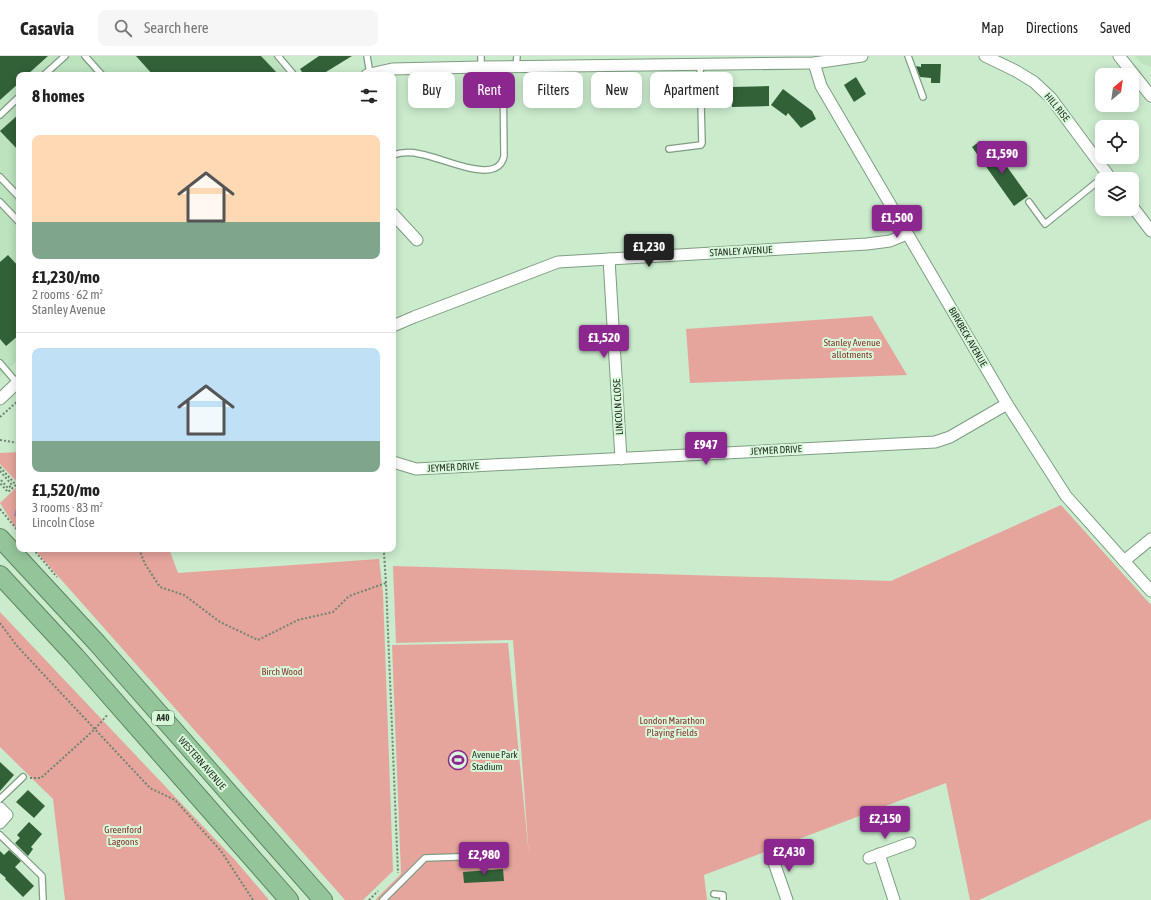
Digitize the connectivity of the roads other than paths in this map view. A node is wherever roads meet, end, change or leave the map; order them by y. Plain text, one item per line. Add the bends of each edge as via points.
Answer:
1 (65, 56) edge
2 (85, 56) edge
3 (278, 56) edge
4 (367, 56) edge
5 (862, 56) edge
6 (908, 56) edge
7 (985, 56) edge
8 (1119, 56) edge
9 (481, 61) edge
10 (517, 62) edge
11 (814, 63) junction
12 (700, 65) junction
13 (503, 67) junction
14 (47, 72) edge
15 (99, 72) edge
16 (291, 72) edge
17 (368, 72) edge
18 (378, 72) edge
19 (1151, 96) edge
20 (923, 97) dead end
21 (16, 100) edge
22 (0, 114) edge
23 (669, 149) dead end
24 (396, 155) edge
25 (1106, 172) edge
26 (0, 176) edge
27 (1095, 186) edge
28 (16, 194) edge
29 (0, 202) edge
30 (1029, 202) dead end
31 (1139, 215) edge
32 (396, 217) edge
33 (16, 219) edge
34 (1151, 231) edge
35 (907, 234) junction
36 (417, 240) dead end
37 (609, 258) junction
38 (396, 325) edge
39 (0, 363) edge
40 (16, 380) edge
41 (16, 384) edge
42 (0, 399) edge
43 (1007, 404) junction
44 (621, 459) junction
45 (396, 463) edge
46 (0, 524) edge
47 (0, 538) edge
48 (1151, 539) edge
49 (16, 543) edge
50 (23, 552) edge
51 (1124, 561) junction
52 (0, 575) edge
53 (1151, 591) edge
54 (97, 642) junction
55 (23, 777) road end
56 (0, 799) edge
57 (0, 808) edge
58 (0, 823) edge
59 (0, 835) edge
60 (910, 843) dead end
61 (771, 854) dead end
62 (486, 856) dead end
63 (714, 894) dead end
64 (43, 900) edge
65 (289, 900) edge
66 (322, 900) edge
67 (383, 900) edge
68 (723, 900) edge
69 (786, 900) edge
70 (894, 900) edge

1 - 14 lane
2 - 15 lane
3 - 16 lane
4 - 17 lane
5 - 11 street
6 - 20 lane
7 - 25 street, HILL RISE via 1034,82 1051,98
8 - 19 street
9 - 13 street
9 - 18 street
10 - 12 street
10 - 13 street
11 - 12 street
11 - 35 street, BIRKBECK AVENUE via 821,86
12 - 23 lane via 702,143
13 - 24 lane via 504,156 496,168 486,170 466,167 420,154 403,152
21 - 22 lane
26 - 28 lane
27 - 30 lane via 1045,224
29 - 33 lane
31 - 34 street
32 - 36 street
35 - 37 street, STANLEY AVENUE via 890,241 867,244
35 - 43 street, BIRKBECK AVENUE
37 - 38 street, STANLEY AVENUE via 558,262
37 - 44 street, LINCOLN CLOSE
39 - 40 lane
41 - 42 street
43 - 44 street, JEYMER DRIVE via 950,437 935,442
43 - 51 street, BIRKBECK AVENUE via 1066,496
44 - 45 street, JEYMER DRIVE via 416,469
46 - 49 highway
47 - 54 highway, WESTERN AVENUE / A40
48 - 51 street
50 - 54 highway
51 - 53 street, BIRKBECK AVENUE
52 - 65 highway, A40 via 75,656
54 - 66 highway, WESTERN AVENUE / A40
55 - 56 lane
57 - 58 street via 7,815
59 - 64 lane via 42,876
60 - 70 street via 874,856
61 - 69 street
62 - 67 lane via 425,858
63 - 68 lane via 722,895

